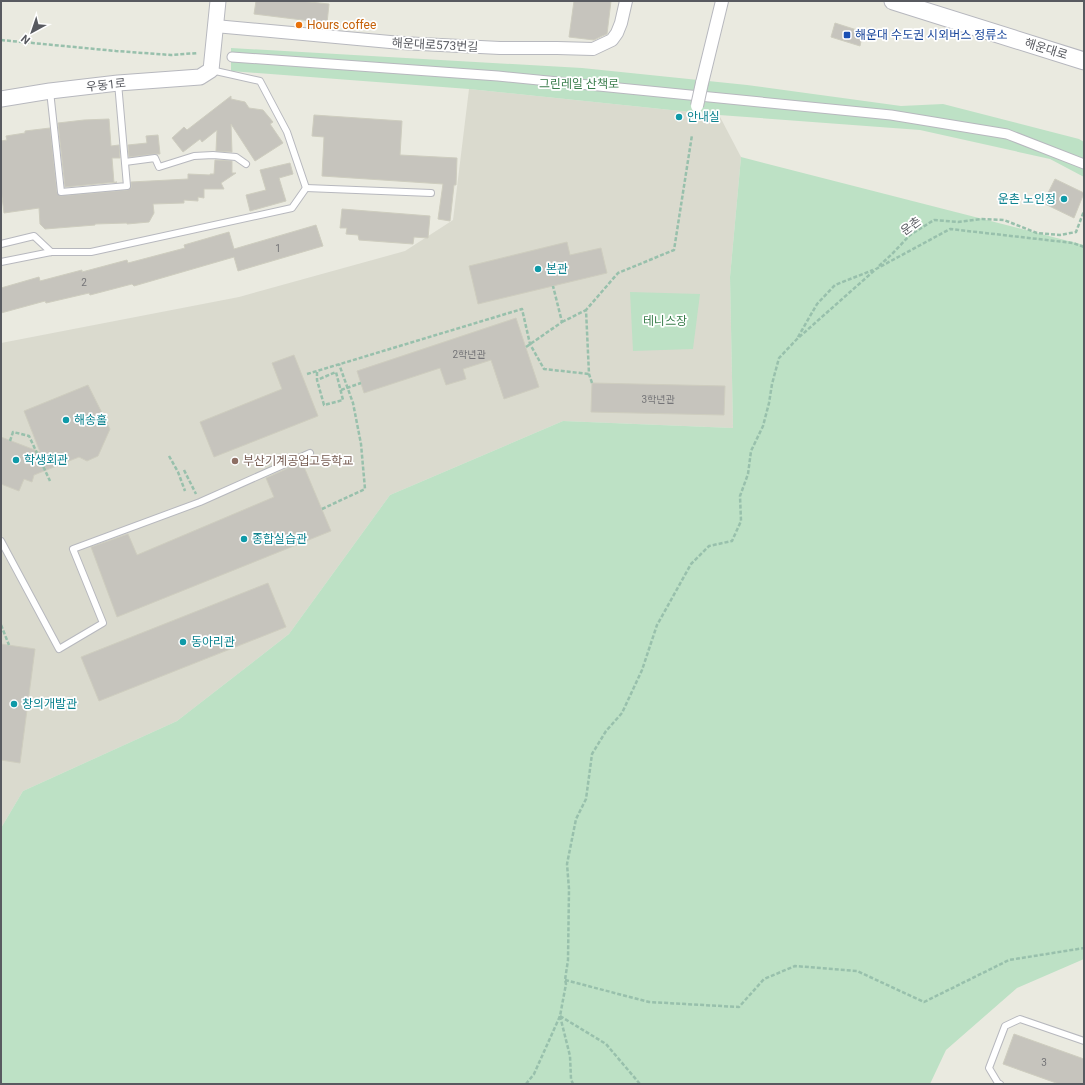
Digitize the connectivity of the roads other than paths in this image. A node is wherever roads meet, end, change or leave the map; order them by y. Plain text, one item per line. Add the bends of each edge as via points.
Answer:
1 (218, 1) edge
2 (626, 1) edge
3 (722, 1) edge
4 (893, 1) edge
5 (215, 26) junction
6 (232, 57) dead end
7 (1084, 61) edge
8 (210, 70) junction
9 (118, 83) junction
10 (50, 91) junction
11 (1, 99) edge
12 (697, 106) dead end
13 (125, 162) junction
14 (246, 164) dead end
15 (1084, 164) edge
16 (306, 188) junction
17 (431, 193) dead end
18 (1, 244) edge
19 (51, 252) junction
20 (1, 262) edge
21 (310, 453) dead end
22 (1, 541) edge
23 (1084, 1041) edge
24 (1000, 1084) edge

1 - 5 street
2 - 5 street, 해운대로573번길 via 622,23 617,33 612,40 593,49 409,44
3 - 12 street, bridge
4 - 7 main road, 해운대로
5 - 8 street
6 - 15 street via 498,76 891,115 1007,134
8 - 9 street, 우동1로 via 200,77
8 - 16 lane via 260,81 287,132
9 - 10 street, 우동1로
9 - 13 lane
10 - 11 street, 우동1로
10 - 13 lane via 61,192 127,186
13 - 14 lane via 156,158 159,167 194,156 213,155 236,157
16 - 17 lane
16 - 19 lane via 292,208 91,252
18 - 19 lane via 34,236
19 - 20 lane
21 - 22 lane via 200,502 73,549 103,623 59,649
23 - 24 lane via 1020,1019 1005,1026 989,1068

